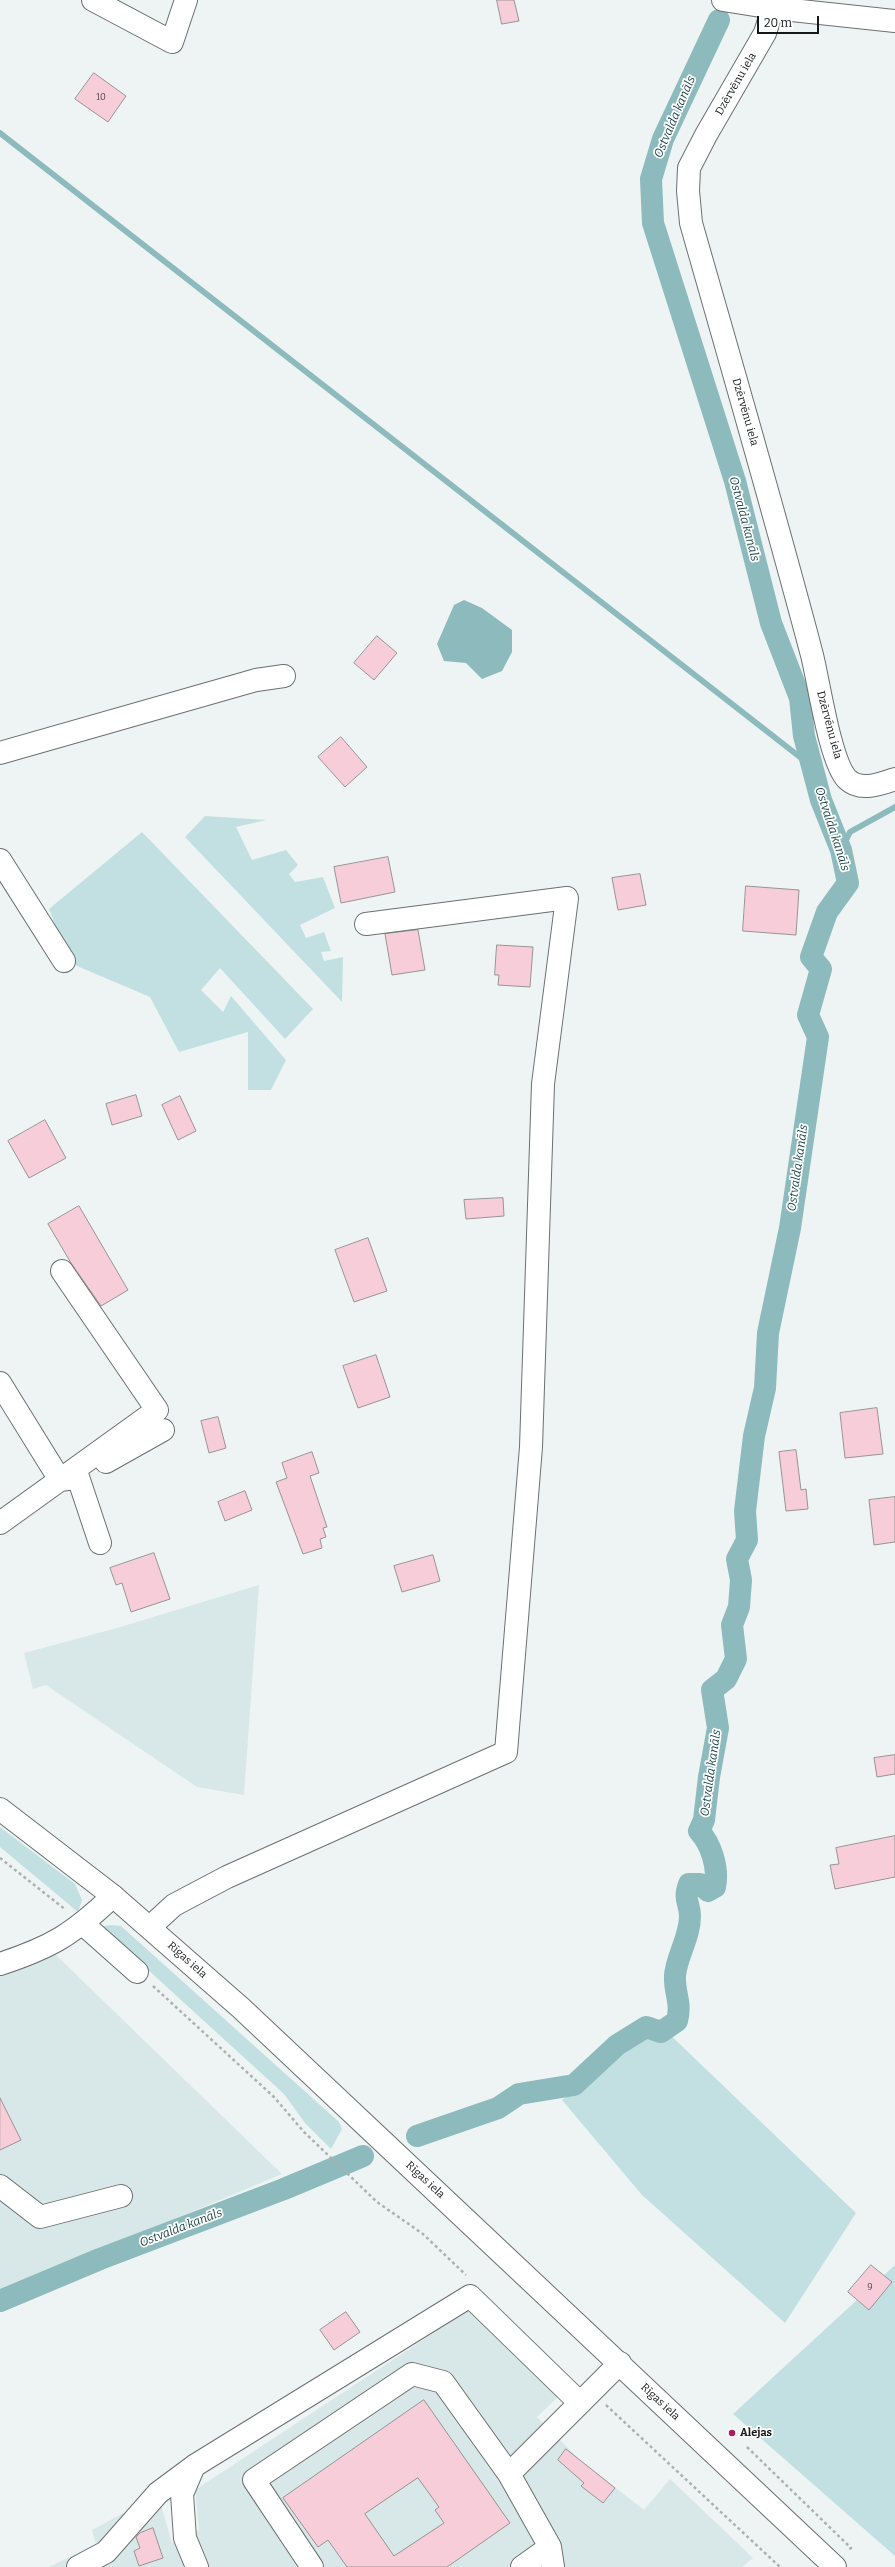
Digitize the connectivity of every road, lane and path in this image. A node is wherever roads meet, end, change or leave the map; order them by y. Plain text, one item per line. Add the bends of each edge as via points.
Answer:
1 (94, 0) edge
2 (186, 0) edge
3 (723, 0) edge
4 (773, 8) junction
5 (895, 21) edge
6 (284, 676) dead end
7 (0, 752) edge
8 (895, 779) edge
9 (0, 860) edge
10 (366, 924) dead end
11 (64, 961) dead end
12 (62, 1271) dead end
13 (0, 1383) edge
14 (163, 1430) dead end
15 (69, 1479) junction
16 (0, 1523) edge
17 (100, 1543) dead end
18 (0, 1809) edge
19 (0, 1858) edge
20 (113, 1896) junction
21 (83, 1924) junction
22 (150, 1927) junction
23 (0, 1964) edge
24 (137, 1972) joint
25 (352, 2178) dead end
26 (0, 2186) edge
27 (121, 2196) dead end
28 (620, 2364) junction
29 (580, 2403) junction
30 (747, 2447) dead end
31 (194, 2466) junction
32 (509, 2474) junction
33 (552, 2557) edge
34 (110, 2559) edge
35 (834, 2566) edge
36 (78, 2567) edge
37 (197, 2567) edge
38 (312, 2567) edge
39 (522, 2567) edge

1 - 2 street via 172,42
3 - 4 street
4 - 5 street
4 - 8 street, Dzērvēnu iela via 765,33 689,168 688,191 692,223 810,649 836,756 847,779 860,786 879,785
6 - 7 street via 256,680
9 - 11 street
10 - 22 street via 567,898 542,1084 531,1446 506,1752 227,1877 174,1905
12 - 15 street via 157,1410
13 - 15 street
14 - 15 street
15 - 16 street
15 - 17 street
18 - 20 street, Rīgas iela
19 - 21 path
20 - 21 street
20 - 22 street, Rīgas iela
21 - 23 street via 42,1949
21 - 24 street
22 - 28 street, Rīgas iela via 316,2078
24 - 25 path via 274,2097 327,2155
26 - 27 street via 40,2217
28 - 29 street
28 - 35 street, Rīgas iela
29 - 31 street via 470,2296
29 - 32 street
30 - 35 path via 851,2548
31 - 34 street via 158,2493
31 - 37 street via 182,2494 185,2538
32 - 33 street
32 - 38 street via 443,2382 412,2374 254,2480
33 - 39 street
34 - 36 street

